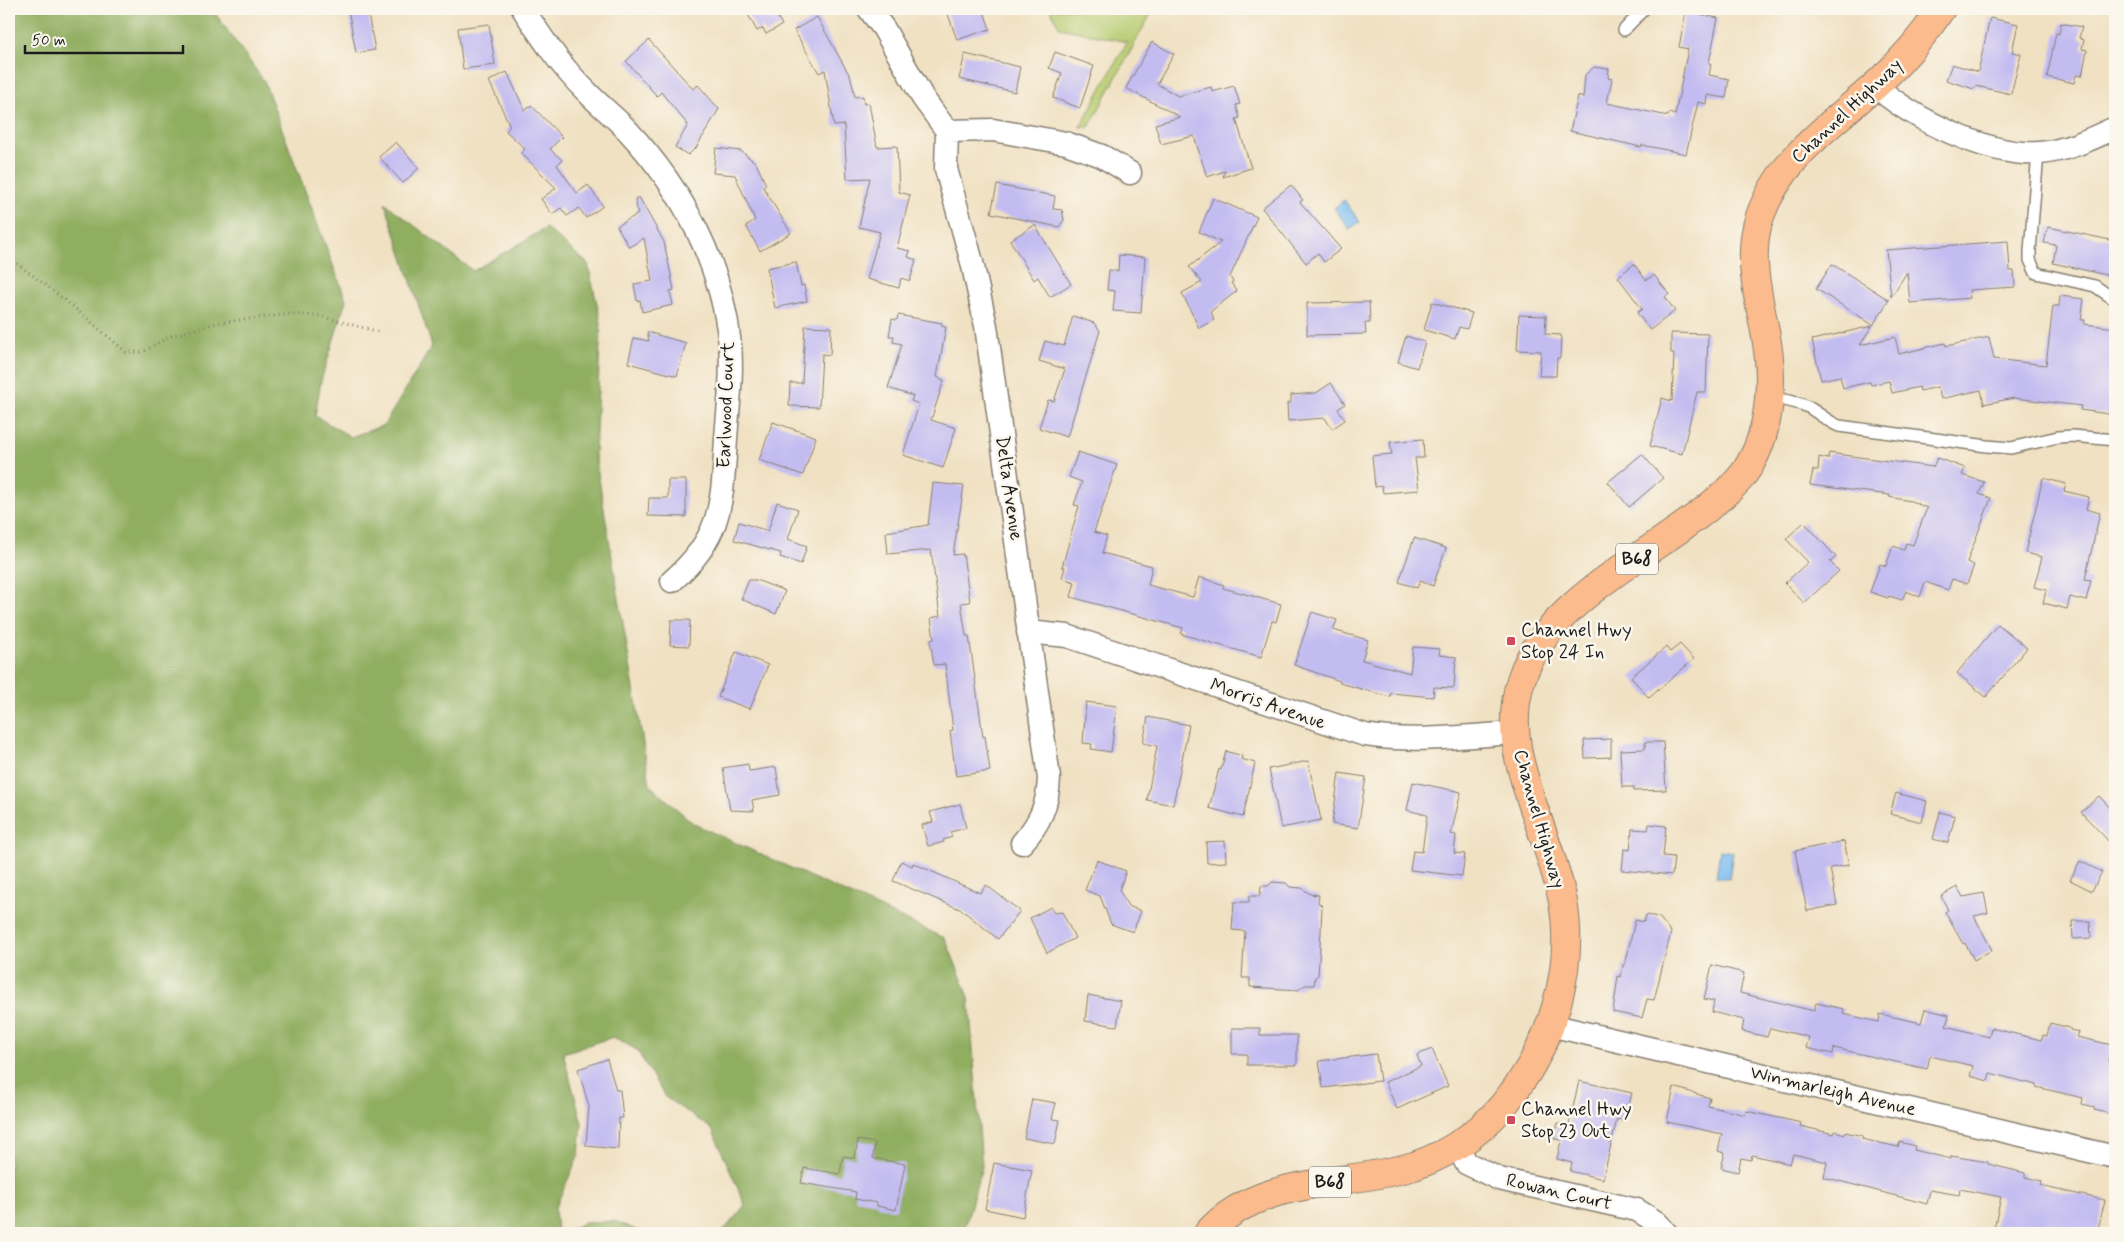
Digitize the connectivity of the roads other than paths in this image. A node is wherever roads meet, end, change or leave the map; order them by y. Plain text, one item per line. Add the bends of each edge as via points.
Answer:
1 (522, 9) edge
2 (869, 9) edge
3 (1644, 9) edge
4 (1941, 9) edge
5 (1624, 30) dead end
6 (1876, 85) junction
7 (2115, 128) edge
8 (947, 130) junction
9 (2038, 153) junction
10 (1130, 172) dead end
11 (2115, 300) edge
12 (1769, 398) junction
13 (2115, 440) edge
14 (672, 581) dead end
15 (1028, 632) junction
16 (1515, 733) junction
17 (1022, 843) dead end
18 (1550, 1025) junction
19 (1458, 1145) junction
20 (2115, 1157) edge
21 (1208, 1233) edge
22 (1666, 1233) edge

1 - 14 street, Earlwood Court via 586,92 627,130 663,174 698,230 718,287 731,363 721,503 708,539 688,568
2 - 8 street via 923,98
3 - 5 lane
4 - 6 main road, Channel Highway / B68 via 1912,50
6 - 9 street via 1891,100 1929,122 1980,143 2019,153
6 - 12 main road, Channel Highway / B68 via 1792,160 1773,188 1760,216 1752,263 1767,343
7 - 9 street via 2080,143
8 - 10 street via 993,130 1066,143 1102,156
8 - 15 street, Delta Avenue via 946,169 986,326
9 - 11 lane via 2030,252 2032,268 2036,273 2094,286
12 - 13 lane via 1798,403 1840,426 1987,446 2011,448 2074,436
12 - 16 main road, Channel Highway / B68 via 1762,439 1747,470 1733,486 1695,518 1588,594 1537,644 1517,693
15 - 16 street, Morris Avenue via 1067,636 1365,735 1428,739
15 - 17 street, Delta Avenue via 1049,778 1041,818
16 - 18 main road, Channel Highway / B68 via 1522,773 1551,858 1566,927 1564,965
18 - 19 main road, Channel Highway / B68 via 1533,1062 1512,1094 1483,1126
18 - 20 street, Winmarleigh Avenue
19 - 21 main road, Channel Highway / B68 via 1434,1159 1411,1167 1301,1186 1265,1196 1238,1209
19 - 22 street, Rowan Court via 1466,1164 1499,1179 1637,1210

